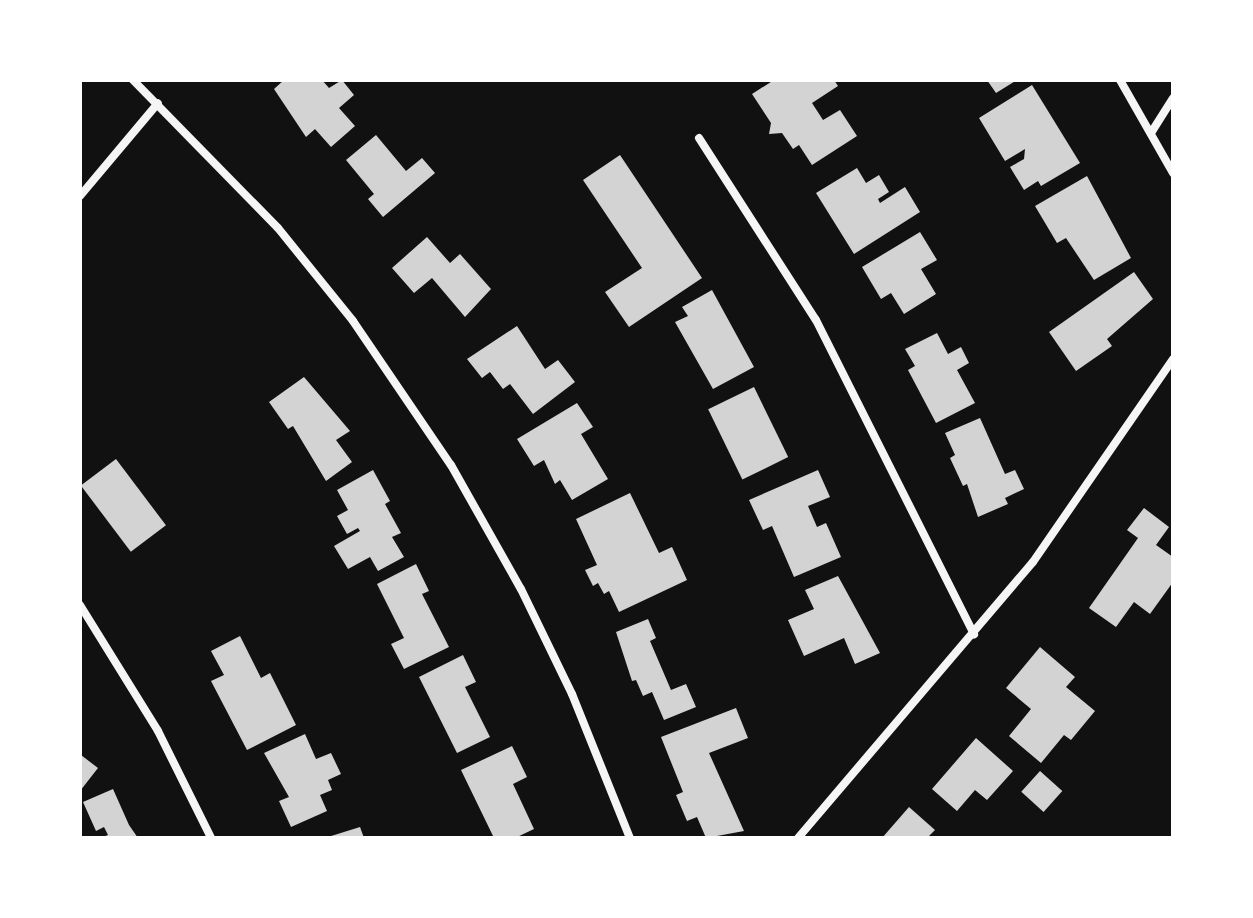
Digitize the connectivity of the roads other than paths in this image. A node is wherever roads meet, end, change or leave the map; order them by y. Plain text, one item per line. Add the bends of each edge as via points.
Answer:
1 (133, 80) edge
2 (1120, 80) edge
3 (1173, 98) edge
4 (158, 103) junction
5 (1151, 133) junction
6 (699, 138) dead end
7 (1173, 173) edge
8 (80, 196) edge
9 (1173, 359) edge
10 (80, 605) edge
11 (974, 634) junction
12 (211, 838) edge
13 (630, 838) edge
14 (798, 838) edge

1 - 4 street
2 - 5 street
3 - 5 street
4 - 8 street
4 - 13 street via 278,228 353,321 451,465 572,694
5 - 7 street
6 - 11 street via 816,320
9 - 11 street via 1033,562
10 - 12 street via 158,731
11 - 14 street

